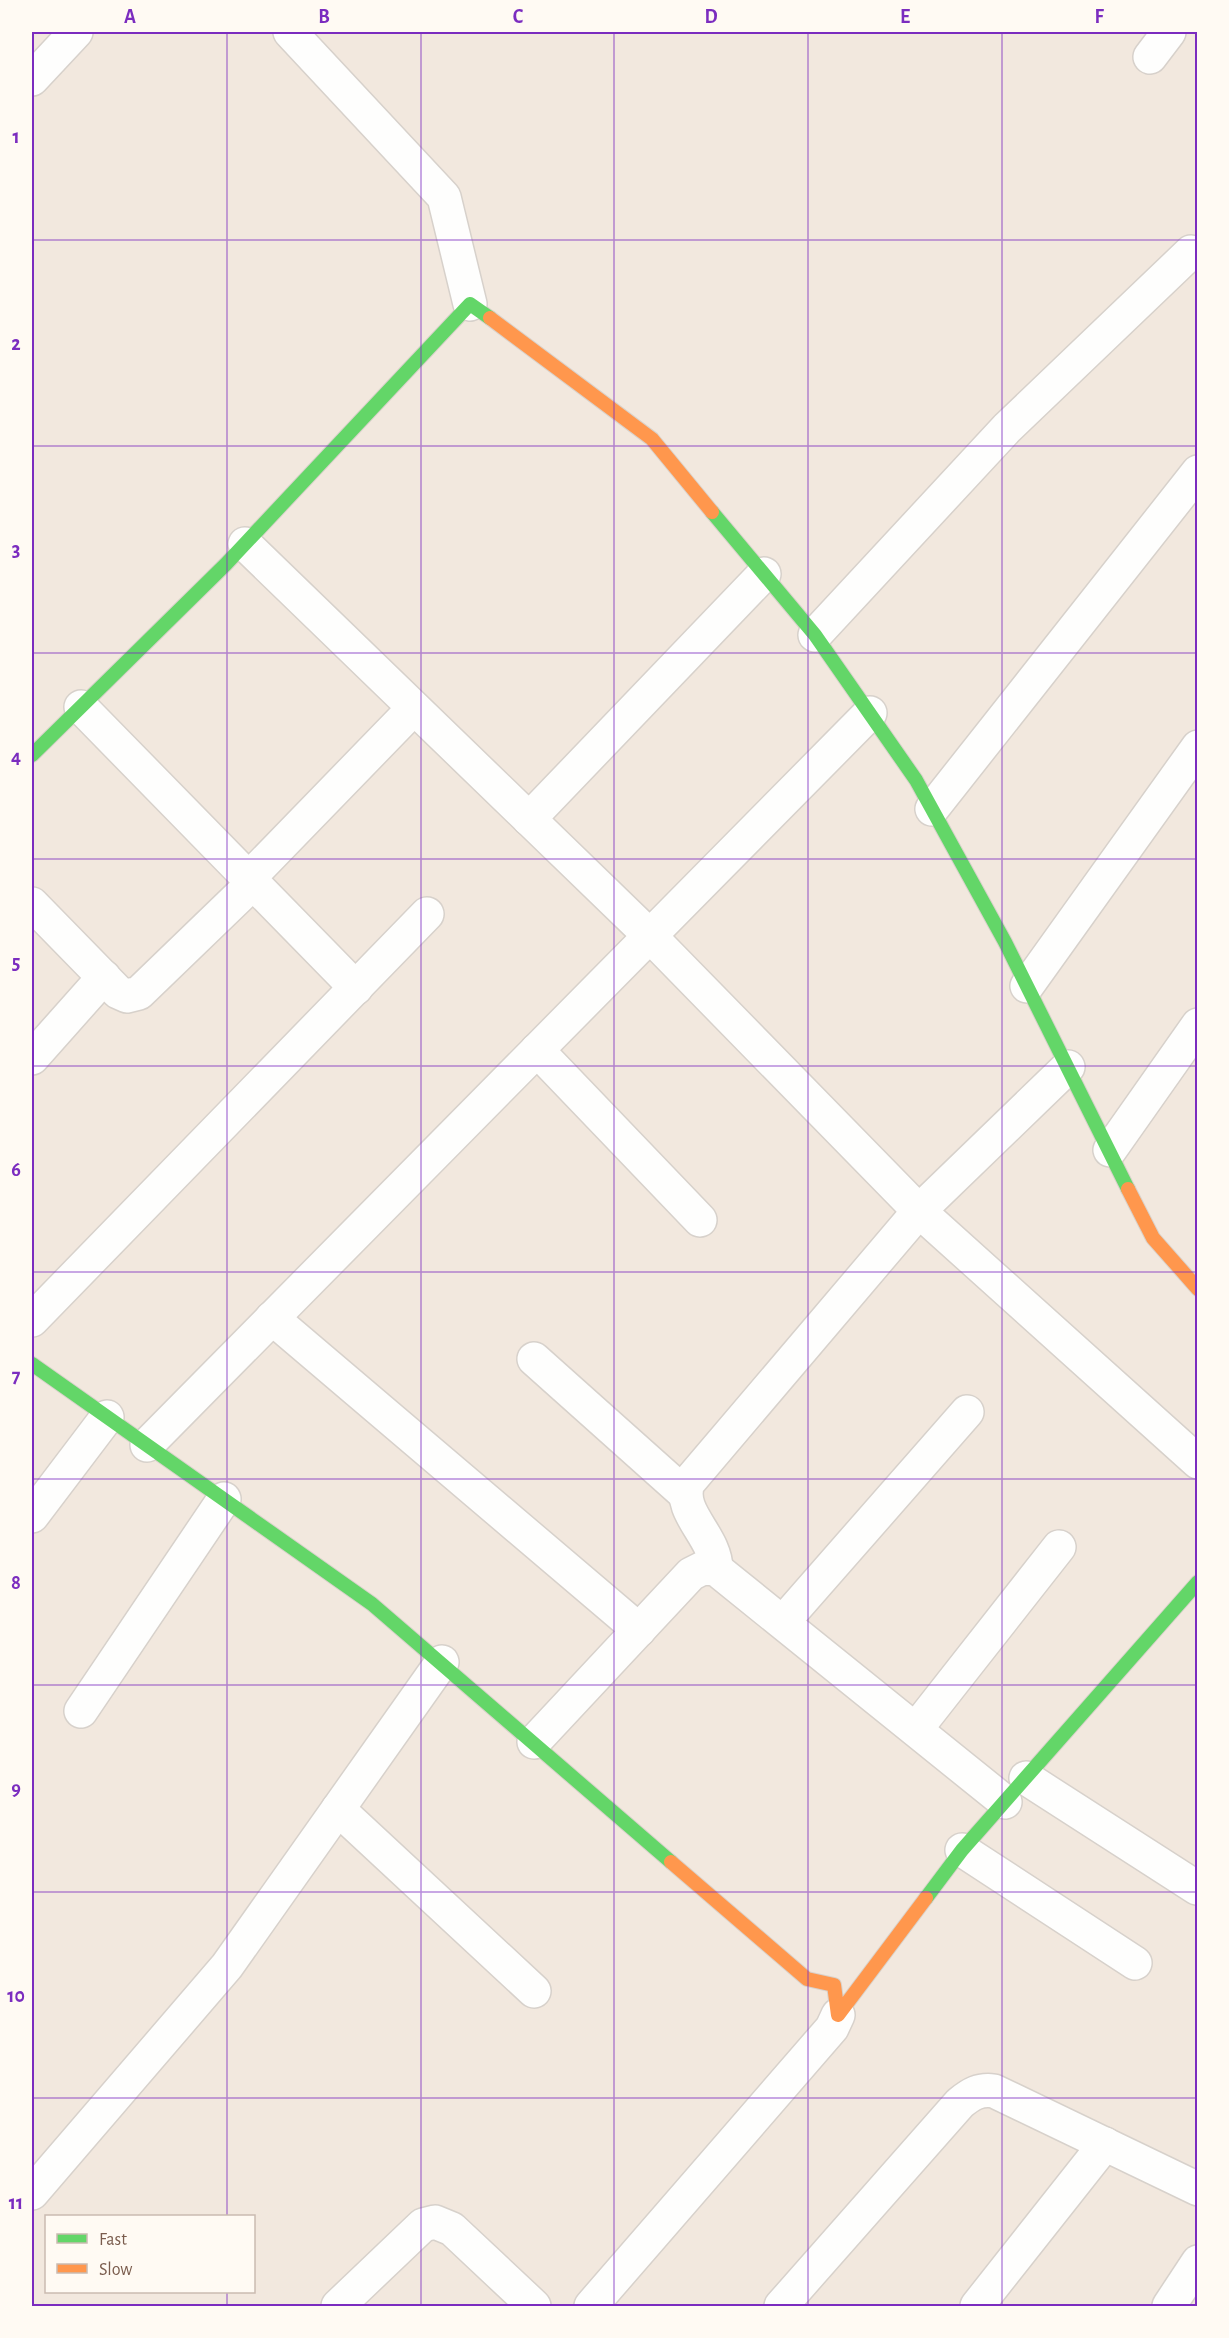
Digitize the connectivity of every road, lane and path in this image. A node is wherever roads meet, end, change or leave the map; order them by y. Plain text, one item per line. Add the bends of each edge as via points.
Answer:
1 (76, 32) edge
2 (291, 32) edge
3 (1169, 32) edge
4 (1150, 57) dead end
5 (32, 79) edge
6 (1191, 252) dead end
7 (470, 304) junction
8 (1197, 472) edge
9 (245, 544) junction
10 (764, 574) junction
11 (815, 635) junction
12 (81, 707) junction
13 (414, 708) junction
14 (870, 713) junction
15 (1197, 747) edge
16 (32, 756) edge
17 (932, 809) junction
18 (529, 819) junction
19 (251, 881) junction
20 (32, 904) edge
21 (428, 914) dead end
22 (650, 936) junction
23 (104, 977) junction
24 (1027, 986) junction
25 (356, 988) junction
26 (1197, 1025) edge
27 (537, 1050) junction
28 (32, 1058) edge
29 (1068, 1067) junction
30 (1110, 1150) junction
31 (919, 1211) junction
32 (700, 1220) dead end
33 (1197, 1289) edge
34 (272, 1318) junction
35 (32, 1320) edge
36 (534, 1359) dead end
37 (32, 1364) edge
38 (967, 1412) dead end
39 (107, 1417) junction
40 (147, 1445) junction
41 (1197, 1462) edge
42 (684, 1493) junction
43 (224, 1499) junction
44 (32, 1516) edge
45 (1059, 1547) dead end
46 (716, 1569) junction
47 (1197, 1582) edge
48 (783, 1622) junction
49 (639, 1630) junction
50 (442, 1662) junction
51 (81, 1711) dead end
52 (916, 1730) junction
53 (534, 1742) junction
54 (1016, 1790) junction
55 (338, 1809) junction
56 (962, 1850) junction
57 (1197, 1888) edge
58 (1135, 1963) dead end
59 (534, 1991) dead end
60 (838, 2015) junction
61 (1105, 2144) junction
62 (1197, 2189) edge
63 (32, 2193) edge
64 (1197, 2262) edge
65 (338, 2307) edge
66 (534, 2307) edge
67 (591, 2307) edge
68 (781, 2307) edge
69 (977, 2307) edge
70 (1169, 2307) edge

1 - 5 street
2 - 7 street via 444,197
3 - 4 street
6 - 11 street via 1007,428
7 - 9 street
7 - 10 street via 652,439
8 - 17 street
9 - 12 street
9 - 13 street
10 - 11 street
10 - 18 street
11 - 14 street
12 - 16 street
12 - 19 street
13 - 18 street
13 - 19 street
14 - 17 street
14 - 22 street
15 - 24 street
17 - 24 street
18 - 22 street
19 - 23 street via 139,993 127,996 118,992
19 - 25 street
20 - 23 street
21 - 25 street
22 - 27 street
22 - 31 street
23 - 28 street
24 - 29 street
25 - 35 street
26 - 30 street
27 - 32 street
27 - 34 street
29 - 30 street
29 - 31 street
30 - 33 street via 1153,1238
31 - 41 street
31 - 42 street via 688,1483
34 - 40 street
34 - 49 street
36 - 42 street
37 - 39 street
38 - 48 street
39 - 40 street
39 - 44 street
40 - 43 street
42 - 46 street via 685,1503 714,1550
43 - 50 street via 372,1604
43 - 51 street
45 - 52 street
46 - 48 street
46 - 49 street via 703,1568 691,1574
47 - 54 street
48 - 52 street
49 - 53 street
50 - 53 street
50 - 55 street
52 - 54 street
53 - 60 street via 807,1979 834,1985
54 - 56 street
54 - 57 street
55 - 59 street
55 - 63 street via 215,1981
56 - 58 street
56 - 60 street
60 - 67 street via 832,2028
61 - 62 street
61 - 68 street via 994,2091 971,2094
61 - 69 street
64 - 70 street
65 - 66 street via 423,2225 435,2222 452,2229

